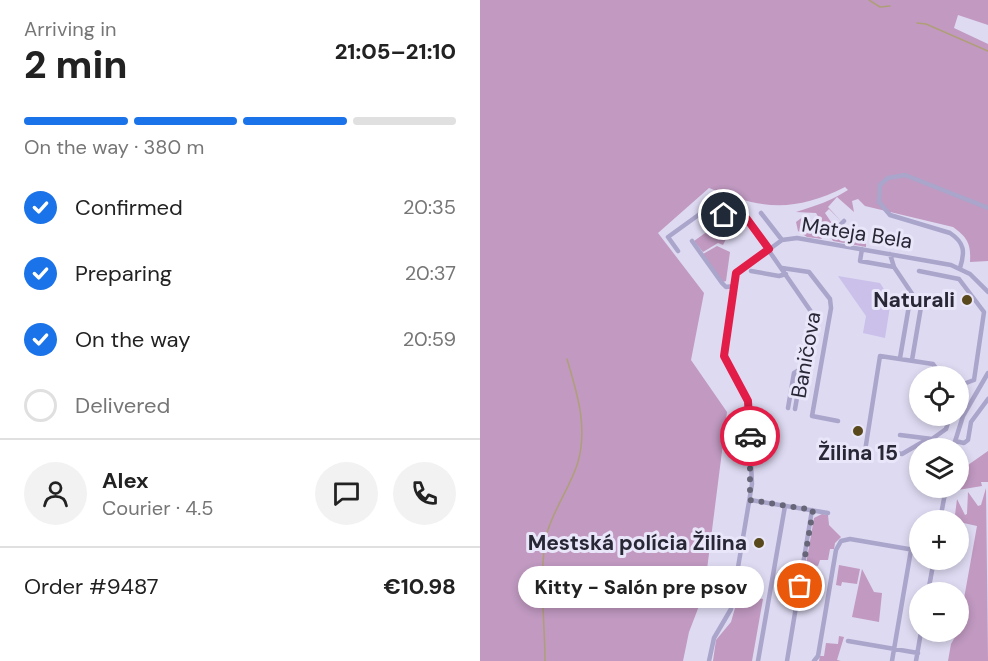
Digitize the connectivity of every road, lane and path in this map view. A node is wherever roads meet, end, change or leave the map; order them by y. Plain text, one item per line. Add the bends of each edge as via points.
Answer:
1 (988, 208) edge
2 (739, 209) dead end
3 (761, 213) dead end
4 (747, 219) junction
5 (782, 240) junction
6 (692, 241) dead end
7 (769, 249) junction
8 (862, 249) junction
9 (678, 251) dead end
10 (890, 254) junction
11 (930, 261) junction
12 (894, 267) junction
13 (782, 268) junction
14 (960, 268) junction
15 (751, 271) dead end
16 (919, 271) dead end
17 (928, 273) junction
18 (786, 274) junction
19 (734, 286) junction
20 (988, 292) edge
21 (911, 294) junction
22 (986, 312) edge
23 (900, 358) junction
24 (912, 360) junction
25 (934, 366) edge
26 (799, 370) junction
27 (988, 373) edge
28 (974, 380) junction
29 (969, 382) edge
30 (982, 384) junction
31 (988, 399) edge
32 (788, 408) dead end
33 (795, 409) dead end
34 (838, 421) dead end
35 (947, 426) edge
36 (900, 435) dead end
37 (916, 438) edge
38 (933, 438) edge
39 (956, 438) edge
40 (968, 438) edge
41 (849, 449) dead end
42 (883, 450) dead end
43 (909, 450) edge
44 (750, 500) junction
45 (785, 506) junction
46 (813, 510) junction
47 (828, 513) dead end
48 (909, 549) edge
49 (909, 561) edge
50 (848, 641) dead end
51 (920, 642) edge
52 (894, 649) junction
53 (918, 653) junction
54 (709, 661) edge
55 (758, 661) edge
56 (787, 661) edge
57 (814, 661) edge
58 (892, 661) edge
59 (916, 661) edge

1 - 14 street via 905,175 888,178 880,185 879,202 886,213 958,238 964,251
2 - 4 street, Baničova
3 - 5 street
4 - 7 street, Baničova
4 - 9 street via 704,211 668,237
5 - 7 street, Mateja Bela
5 - 8 street, Mateja Bela via 797,238
6 - 19 street via 722,283
7 - 13 street, Baničova
7 - 19 street, Mateja Bela via 736,273
8 - 10 street, Mateja Bela
8 - 12 street via 860,261
10 - 11 street, Mateja Bela
10 - 12 street
11 - 14 street, Mateja Bela
11 - 17 street, Mateja Bela
12 - 21 street
13 - 18 street, Baničova
13 - 34 street, Baničova via 809,272 830,299 812,416
14 - 20 street, Mateja Bela
15 - 18 street
16 - 17 street, Mateja Bela
17 - 22 street, Mateja Bela via 962,280
18 - 26 street, Baničova via 812,313
19 - 44 street, Mateja Bela via 724,356 748,401
21 - 23 street
21 - 24 street via 921,307
22 - 28 street, Mateja Bela
23 - 24 street
23 - 41 street via 880,356 865,451
24 - 25 street
26 - 32 street, Baničova via 794,373
26 - 33 street, Baničova
27 - 30 street
28 - 29 street
28 - 30 street
30 - 39 street via 963,416
31 - 40 street via 971,422
35 - 38 street
36 - 37 street
42 - 43 street via 902,454
44 - 45 street
44 - 54 street, Mateja Bela via 731,609 714,638
45 - 46 street
45 - 55 street
46 - 47 street
46 - 56 street
48 - 57 street via 850,539 838,544
49 - 52 street
50 - 52 street
51 - 53 street
52 - 53 street
52 - 58 street
53 - 59 street

